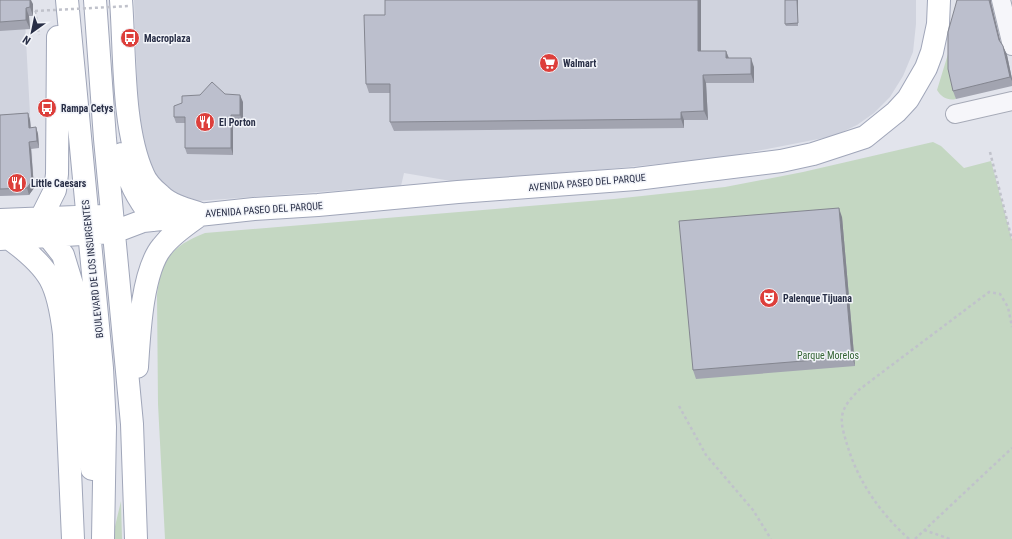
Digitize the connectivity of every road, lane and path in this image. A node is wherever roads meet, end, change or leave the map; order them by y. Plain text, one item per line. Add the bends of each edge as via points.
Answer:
1 (57, 0) edge
2 (67, 0) edge
3 (95, 0) edge
4 (106, 0) edge
5 (939, 0) edge
6 (1001, 0) edge
7 (126, 3) edge
8 (35, 11) dead end
9 (1012, 46) edge
10 (1012, 101) edge
11 (955, 114) dead end
12 (990, 152) dead end
13 (201, 214) junction
14 (149, 221) junction
15 (38, 224) junction
16 (87, 224) junction
17 (113, 224) junction
18 (3, 233) edge
19 (1012, 240) edge
20 (1012, 327) edge
21 (679, 406) dead end
22 (132, 424) junction
23 (1012, 448) edge
24 (924, 530) junction
25 (73, 539) edge
26 (102, 539) edge
27 (136, 539) edge
28 (772, 539) edge
29 (909, 539) edge
30 (915, 539) edge
31 (950, 539) edge

1 - 15 main road via 58,174 55,190
2 - 16 main road, BOULEVARD DE LOS INSURGENTES
3 - 17 main road
4 - 14 main road via 120,146 130,185
5 - 13 main road, AVENIDA PASEO DEL PARQUE via 938,24 932,52 908,99 896,112 865,136 844,145 781,161 636,178
6 - 9 lane
7 - 8 path, bridge
7 - 13 main road via 132,144 143,176 161,196 175,205
10 - 11 lane
12 - 19 path
13 - 14 main road, AVENIDA PASEO DEL PARQUE
13 - 22 main road via 176,232 161,247 146,286
14 - 17 main road, AVENIDA PASEO DEL PARQUE
15 - 16 main road, AVENIDA PASEO DEL PARQUE
15 - 18 main road, AVENIDA PASEO DEL PARQUE
15 - 26 main road via 63,256 78,304 96,508
16 - 17 main road, AVENIDA PASEO DEL PARQUE
16 - 26 main road, BOULEVARD DE LOS INSURGENTES via 102,376
17 - 22 main road
18 - 25 main road via 32,255 49,275 58,296 64,334
20 - 29 path via 1008,307 1000,294 989,292 860,389 848,402 842,423 853,463 882,512
21 - 28 path via 706,455 753,510
22 - 27 main road
23 - 24 path
24 - 30 path
24 - 31 path

